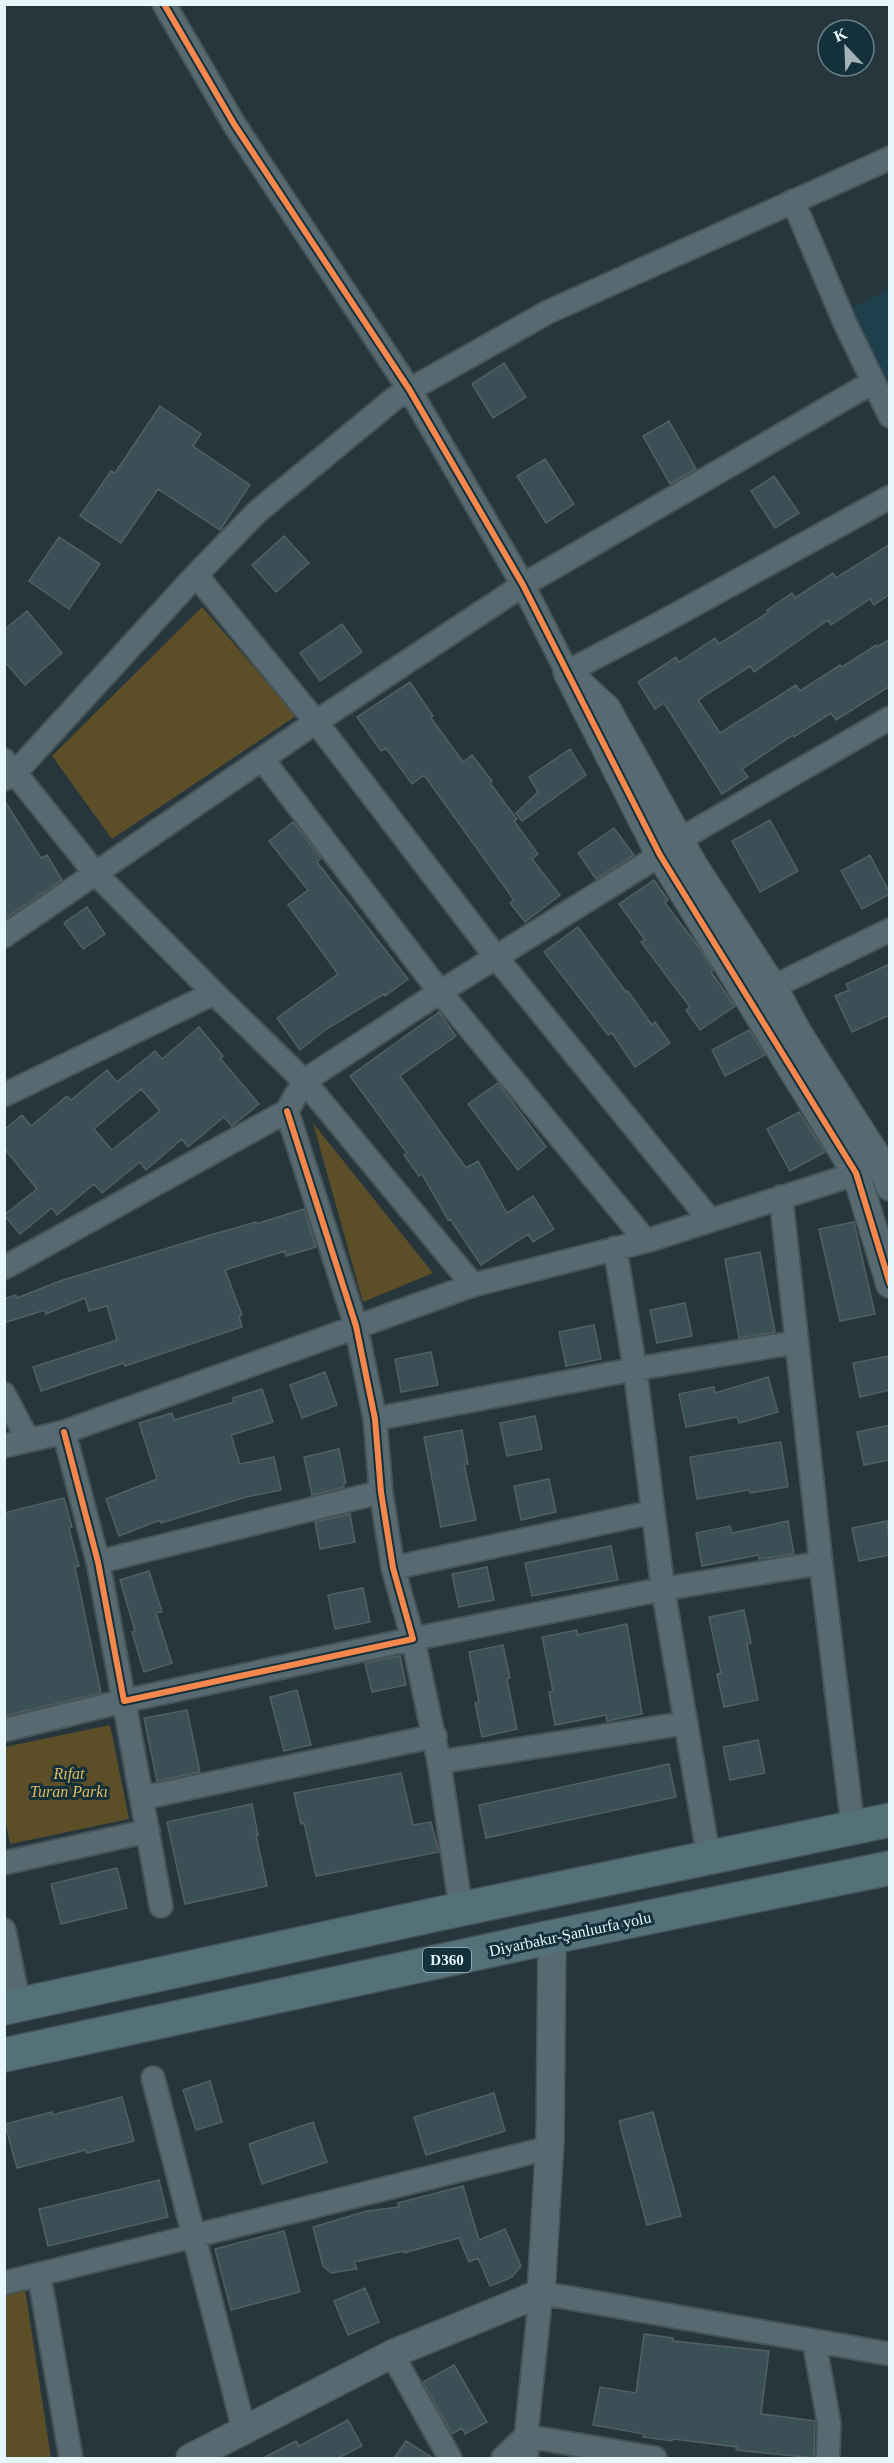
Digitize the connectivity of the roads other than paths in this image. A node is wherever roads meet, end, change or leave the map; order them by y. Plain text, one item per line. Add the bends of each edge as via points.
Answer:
1 (164, 4) edge
2 (890, 159) edge
3 (793, 201) junction
4 (873, 382) junction
5 (409, 389) junction
6 (890, 416) edge
7 (890, 497) edge
8 (196, 575) junction
9 (523, 585) junction
10 (567, 672) junction
11 (890, 718) edge
12 (316, 722) junction
13 (263, 760) junction
14 (8, 771) edge
15 (669, 847) junction
16 (96, 874) junction
17 (890, 930) edge
18 (4, 936) edge
19 (496, 957) junction
20 (773, 987) junction
21 (440, 992) junction
22 (214, 993) junction
23 (304, 1081) junction
24 (4, 1095) edge
25 (287, 1112) junction
26 (887, 1172) edge
27 (856, 1173) junction
28 (781, 1197) junction
29 (710, 1220) junction
30 (646, 1242) junction
31 (615, 1248) junction
32 (4, 1268) edge
33 (890, 1284) edge
34 (474, 1285) junction
35 (356, 1326) junction
36 (797, 1342) junction
37 (635, 1369) junction
38 (4, 1394) edge
39 (375, 1419) junction
40 (64, 1432) junction
41 (28, 1440) junction
42 (4, 1446) edge
43 (381, 1492) junction
44 (653, 1512) junction
45 (98, 1562) junction
46 (821, 1563) junction
47 (393, 1568) junction
48 (663, 1589) junction
49 (413, 1639) junction
50 (124, 1701) junction
51 (686, 1723) junction
52 (4, 1730) edge
53 (435, 1736) junction
54 (438, 1762) junction
55 (142, 1798) junction
56 (890, 1820) edge
57 (854, 1828) junction
58 (148, 1831) junction
59 (709, 1859) junction
60 (4, 1863) edge
61 (890, 1868) edge
62 (161, 1906) dead end
63 (461, 1909) junction
64 (4, 1930) edge
65 (552, 1937) junction
66 (12, 2006) edge
67 (4, 2055) edge
68 (153, 2078) dead end
69 (549, 2148) junction
70 (194, 2237) junction
71 (39, 2274) junction
72 (4, 2283) edge
73 (541, 2293) junction
74 (814, 2342) junction
75 (392, 2354) junction
76 (890, 2354) edge
77 (244, 2430) junction
78 (526, 2447) edge
79 (71, 2458) edge
80 (190, 2458) edge
81 (450, 2458) edge
82 (503, 2458) edge
83 (656, 2458) edge
84 (828, 2458) edge

1 - 5 street via 234,124
2 - 3 street
3 - 4 street
3 - 5 street via 548,312
4 - 6 street
4 - 9 street
5 - 8 street via 257,512
5 - 9 street
7 - 10 street
8 - 12 street
8 - 14 street
9 - 10 street
9 - 12 street
10 - 15 street via 607,710
11 - 15 street
12 - 13 street
12 - 19 street
13 - 16 street
13 - 21 street
14 - 16 street
15 - 19 street
15 - 20 street
15 - 27 street
16 - 18 street
16 - 22 street
17 - 20 street
19 - 21 street
19 - 29 street
20 - 26 street
21 - 23 street
21 - 30 street
22 - 23 street
22 - 24 street
23 - 25 street
23 - 34 street
25 - 32 street
25 - 35 street
26 - 27 street
27 - 28 street
27 - 33 street
28 - 29 street
28 - 36 street
29 - 30 street
30 - 31 street
31 - 34 street
31 - 37 street
34 - 35 street
35 - 39 street
35 - 40 street
36 - 37 street
36 - 46 street
37 - 39 street
37 - 44 street
38 - 41 street
39 - 43 street
40 - 41 street
40 - 45 street
41 - 42 street
43 - 45 street
43 - 47 street
44 - 47 street
44 - 48 street
45 - 50 street
46 - 48 street
46 - 57 street
47 - 49 street
48 - 49 street
48 - 51 street
49 - 50 street
49 - 53 street
50 - 52 street
50 - 55 street
51 - 54 street
51 - 59 street
53 - 54 street
53 - 55 street
54 - 63 street
55 - 58 street
56 - 57 highway
57 - 59 highway
58 - 60 street
58 - 62 street
59 - 63 highway
61 - 65 highway, Diyarbakır-Şanlıurfa yolu / D360
63 - 66 highway
64 - 66 street
65 - 67 highway, Diyarbakır-Şanlıurfa yolu / D360
65 - 69 street
68 - 70 street
69 - 70 street
69 - 73 street
70 - 71 street
70 - 77 street
71 - 72 street
71 - 79 street
73 - 74 street
73 - 75 street
73 - 78 street
74 - 76 street
74 - 84 street via 830,2424
75 - 77 street
75 - 81 street
77 - 80 street
78 - 82 street
78 - 83 street

